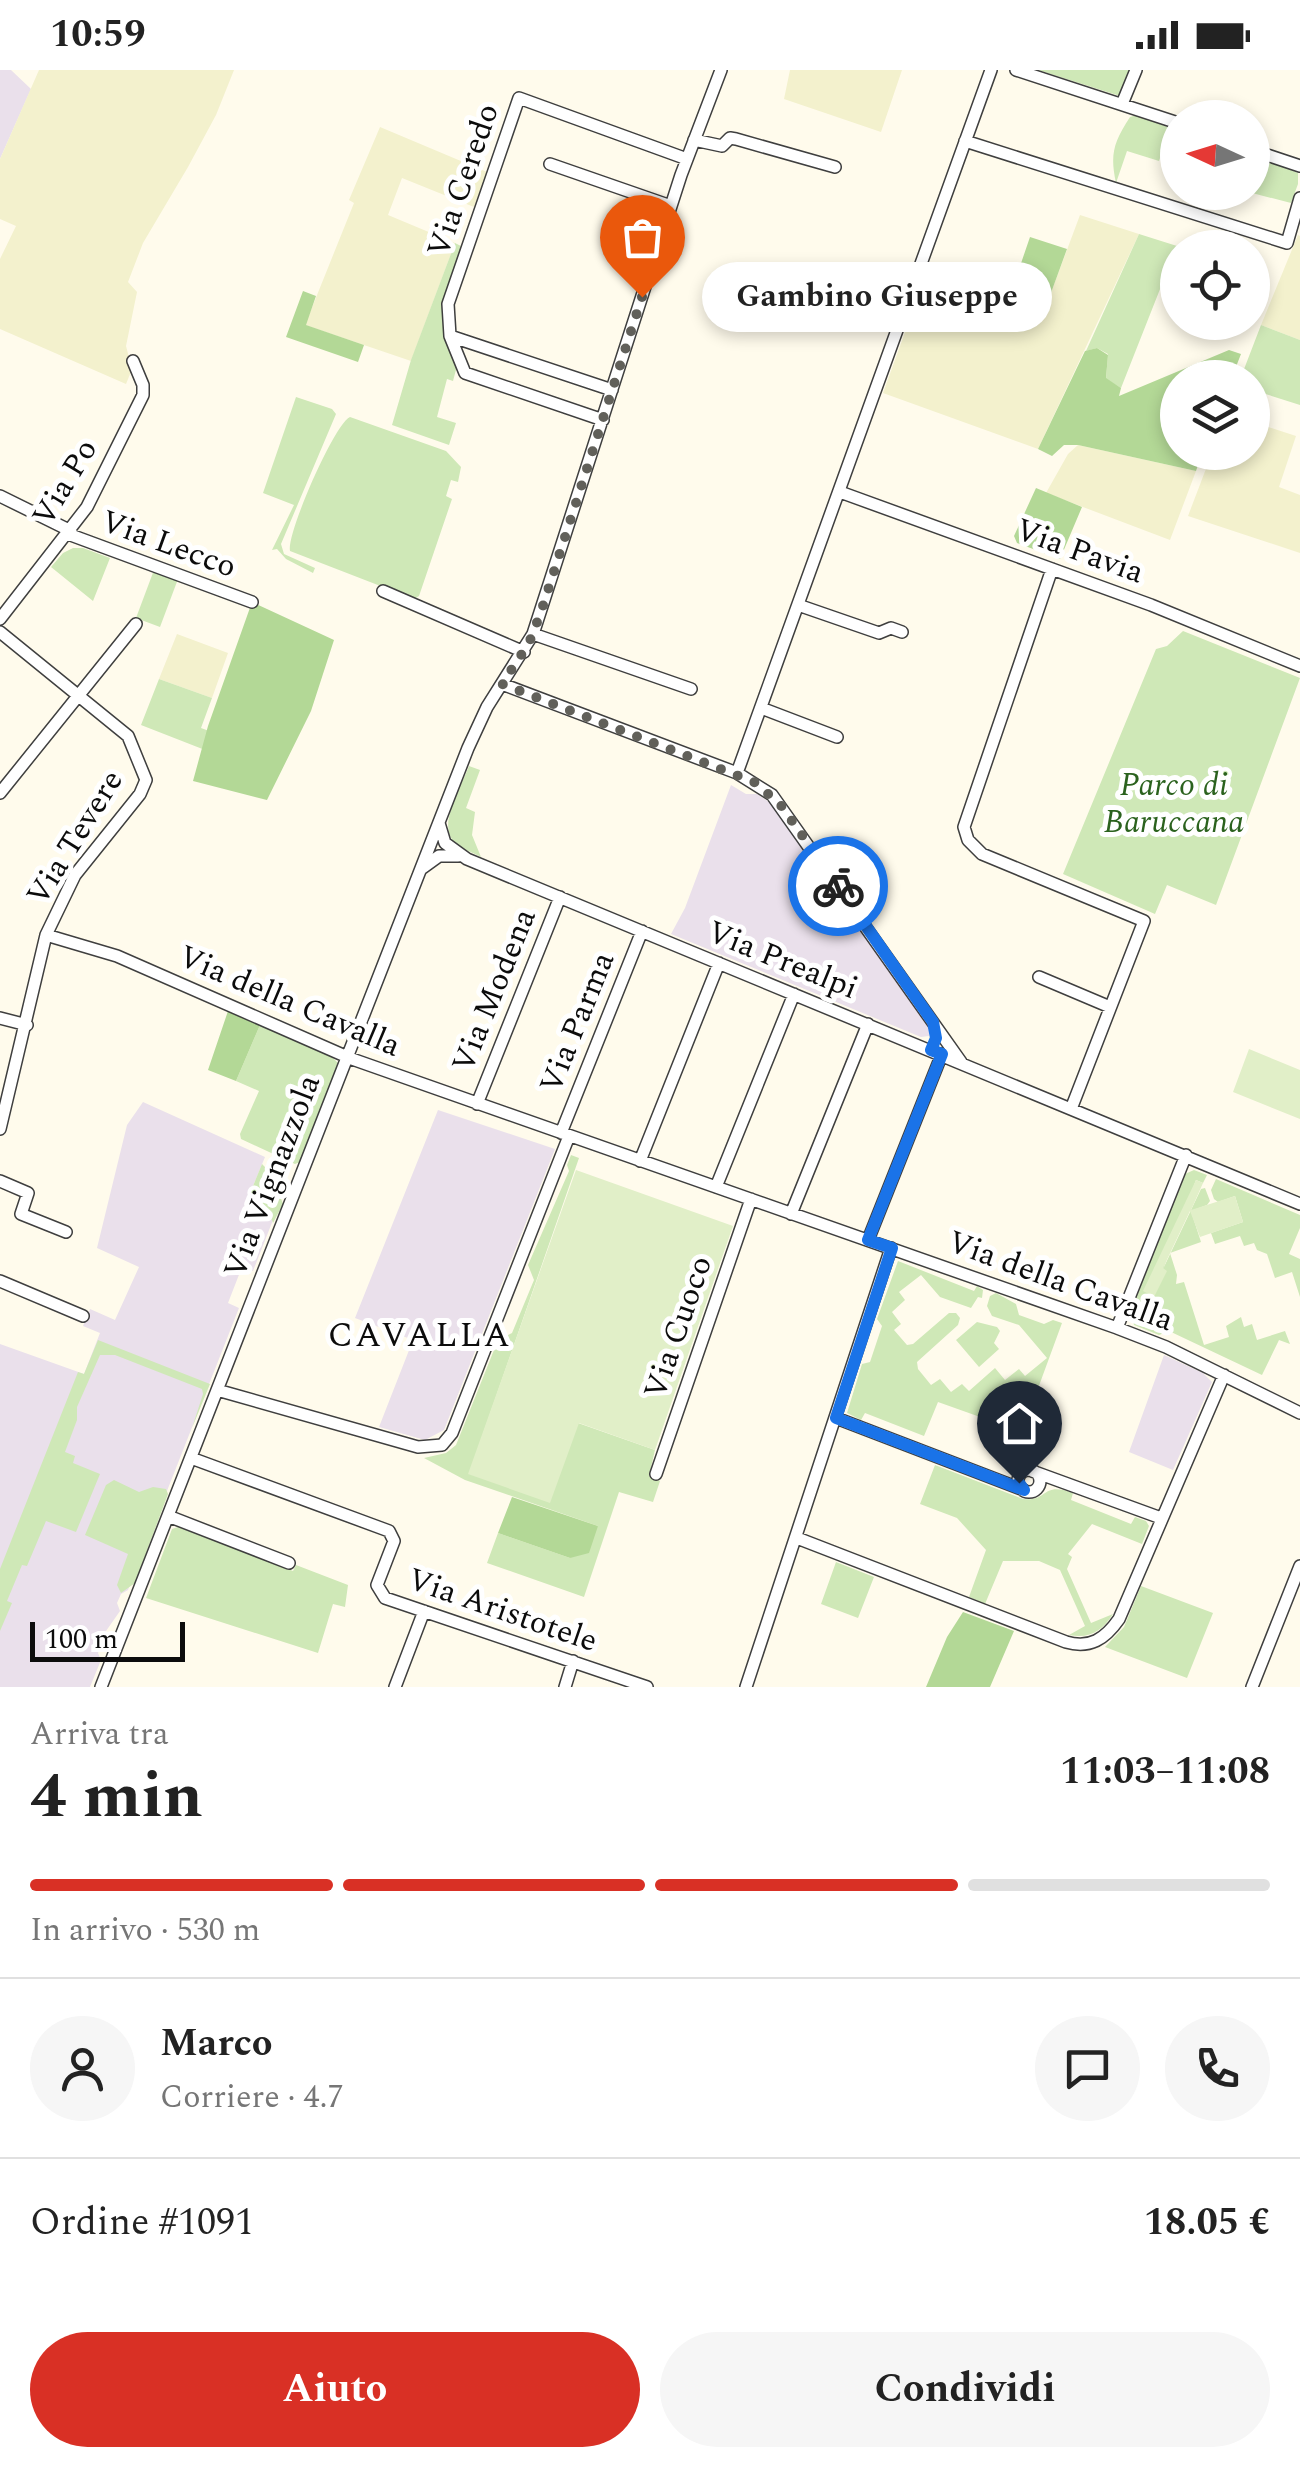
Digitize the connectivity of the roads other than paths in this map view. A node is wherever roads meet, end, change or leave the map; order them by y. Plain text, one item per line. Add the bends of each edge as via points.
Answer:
1 (721, 70) edge
2 (991, 70) edge
3 (1016, 70) edge
4 (1136, 70) edge
5 (1122, 104) junction
6 (1160, 118) edge
7 (694, 140) junction
8 (965, 141) junction
9 (1270, 156) edge
10 (687, 159) junction
11 (550, 164) dead end
12 (1300, 166) edge
13 (835, 167) dead end
14 (1300, 198) edge
15 (671, 206) junction
16 (450, 336) junction
17 (133, 361) dead end
18 (612, 390) junction
19 (602, 420) junction
20 (840, 492) junction
21 (0, 496) edge
22 (70, 533) junction
23 (1052, 569) junction
24 (383, 591) dead end
25 (252, 602) dead end
26 (798, 605) junction
27 (0, 619) edge
28 (136, 624) dead end
29 (0, 632) edge
30 (902, 632) dead end
31 (533, 634) junction
32 (524, 652) junction
33 (1300, 666) edge
34 (502, 684) junction
35 (690, 689) dead end
36 (78, 695) junction
37 (761, 708) junction
38 (837, 737) dead end
39 (737, 773) junction
40 (0, 793) edge
41 (439, 821) junction
42 (467, 859) junction
43 (420, 870) junction
44 (560, 897) junction
45 (642, 931) junction
46 (46, 935) junction
47 (719, 963) junction
48 (1040, 977) dead end
49 (794, 994) junction
50 (1110, 1007) junction
51 (0, 1018) edge
52 (933, 1022) junction
53 (868, 1024) junction
54 (27, 1025) junction
55 (937, 1052) junction
56 (347, 1057) junction
57 (961, 1062) junction
58 (478, 1104) junction
59 (1070, 1109) junction
60 (0, 1130) edge
61 (565, 1135) junction
62 (1186, 1155) junction
63 (640, 1161) junction
64 (0, 1180) edge
65 (716, 1187) junction
66 (751, 1200) junction
67 (1300, 1204) edge
68 (792, 1214) junction
69 (66, 1232) dead end
70 (868, 1240) junction
71 (892, 1248) junction
72 (0, 1281) edge
73 (83, 1316) dead end
74 (1118, 1328) junction
75 (1224, 1375) junction
76 (217, 1390) junction
77 (1300, 1413) edge
78 (836, 1418) junction
79 (190, 1458) junction
80 (1028, 1471) junction
81 (656, 1474) dead end
82 (993, 1479) junction
83 (1062, 1480) junction
84 (1029, 1490) junction
85 (168, 1516) junction
86 (1161, 1518) junction
87 (797, 1538) junction
88 (289, 1563) dead end
89 (1300, 1566) edge
90 (424, 1612) junction
91 (573, 1661) junction
92 (105, 1686) edge
93 (395, 1687) edge
94 (565, 1687) edge
95 (647, 1687) edge
96 (746, 1687) edge
97 (1252, 1687) edge

1 - 7 street, Via Vignazzola
2 - 8 street
3 - 5 street
4 - 5 street
5 - 6 street
7 - 10 street, Via Vignazzola
7 - 13 street via 722,146 736,139
8 - 14 street via 1287,242
8 - 20 street
9 - 12 street
10 - 15 street, Via Vignazzola
10 - 16 street, Via Ceredo via 519,98 448,304
11 - 15 street
15 - 18 street, Via Vignazzola
16 - 18 street
16 - 19 street via 471,376
17 - 22 street, Via Po via 143,395
18 - 19 street, Via Vignazzola
19 - 31 street, Via Vignazzola
20 - 23 street, Via Pavia
20 - 26 street
21 - 22 street, Via Lecco
22 - 25 street, Via Lecco
22 - 27 street, Via Po
23 - 33 street, Via Pavia
23 - 50 street via 964,830 982,854 1144,921
24 - 32 street
26 - 30 street via 879,634
26 - 37 street
28 - 36 street
29 - 36 street, Via Tevere
31 - 32 street, Via Vignazzola
31 - 35 street
32 - 34 street, Via Vignazzola
34 - 39 street
34 - 41 street, Via Vignazzola
36 - 40 street
36 - 46 street, Via Tevere via 128,736 146,780 75,875
37 - 38 street
37 - 39 street
39 - 52 street via 780,804
41 - 42 street via 445,843
41 - 43 street, Via Vignazzola
42 - 43 street via 439,856
42 - 44 street, Via Prealpi
43 - 56 street, Via Vignazzola
44 - 45 street, Via Prealpi
44 - 58 street, Via Modena
45 - 47 street, Via Prealpi
45 - 61 street, Via Parma
46 - 54 street, Via Tevere
46 - 56 street, Via della Cavalla via 117,956
47 - 49 street, Via Prealpi
47 - 63 street
48 - 50 street
49 - 53 street, Via Prealpi
49 - 65 street
50 - 59 street
51 - 54 street
52 - 55 street
52 - 57 street
53 - 55 street, Via Prealpi
53 - 68 street
54 - 60 street, Via Tevere
55 - 57 street, Via Prealpi
55 - 70 street
56 - 58 street, Via della Cavalla
56 - 76 street, Via Vignazzola
57 - 59 street, Via Prealpi
58 - 61 street, Via della Cavalla
59 - 62 street, Via Prealpi
61 - 63 street, Via della Cavalla
61 - 76 street via 442,1446 406,1444
62 - 67 street, Via Prealpi
62 - 74 street
63 - 65 street, Via della Cavalla
64 - 69 street via 28,1192 21,1214
65 - 66 street, Via della Cavalla
66 - 68 street, Via della Cavalla
66 - 81 street, Via Cuoco
68 - 70 street, Via della Cavalla
70 - 71 street, Via della Cavalla
71 - 74 street, Via della Cavalla
71 - 78 street
72 - 73 street
74 - 75 street, Via della Cavalla
75 - 77 street, Via della Cavalla
75 - 86 street
76 - 79 street, Via Vignazzola
78 - 82 street
78 - 87 street
79 - 85 street, Via Vignazzola
79 - 90 street, Via Aristotele via 390,1531 394,1541 378,1591
80 - 82 street
80 - 83 street
80 - 84 street via 1040,1481
82 - 84 street
83 - 84 street
83 - 86 street
85 - 88 street
85 - 92 street, Via Vignazzola
86 - 87 street via 1120,1619 1100,1640 1084,1645
87 - 96 street
89 - 97 street
90 - 91 street, Via Aristotele
90 - 93 street
91 - 94 street
91 - 95 street, Via Aristotele

